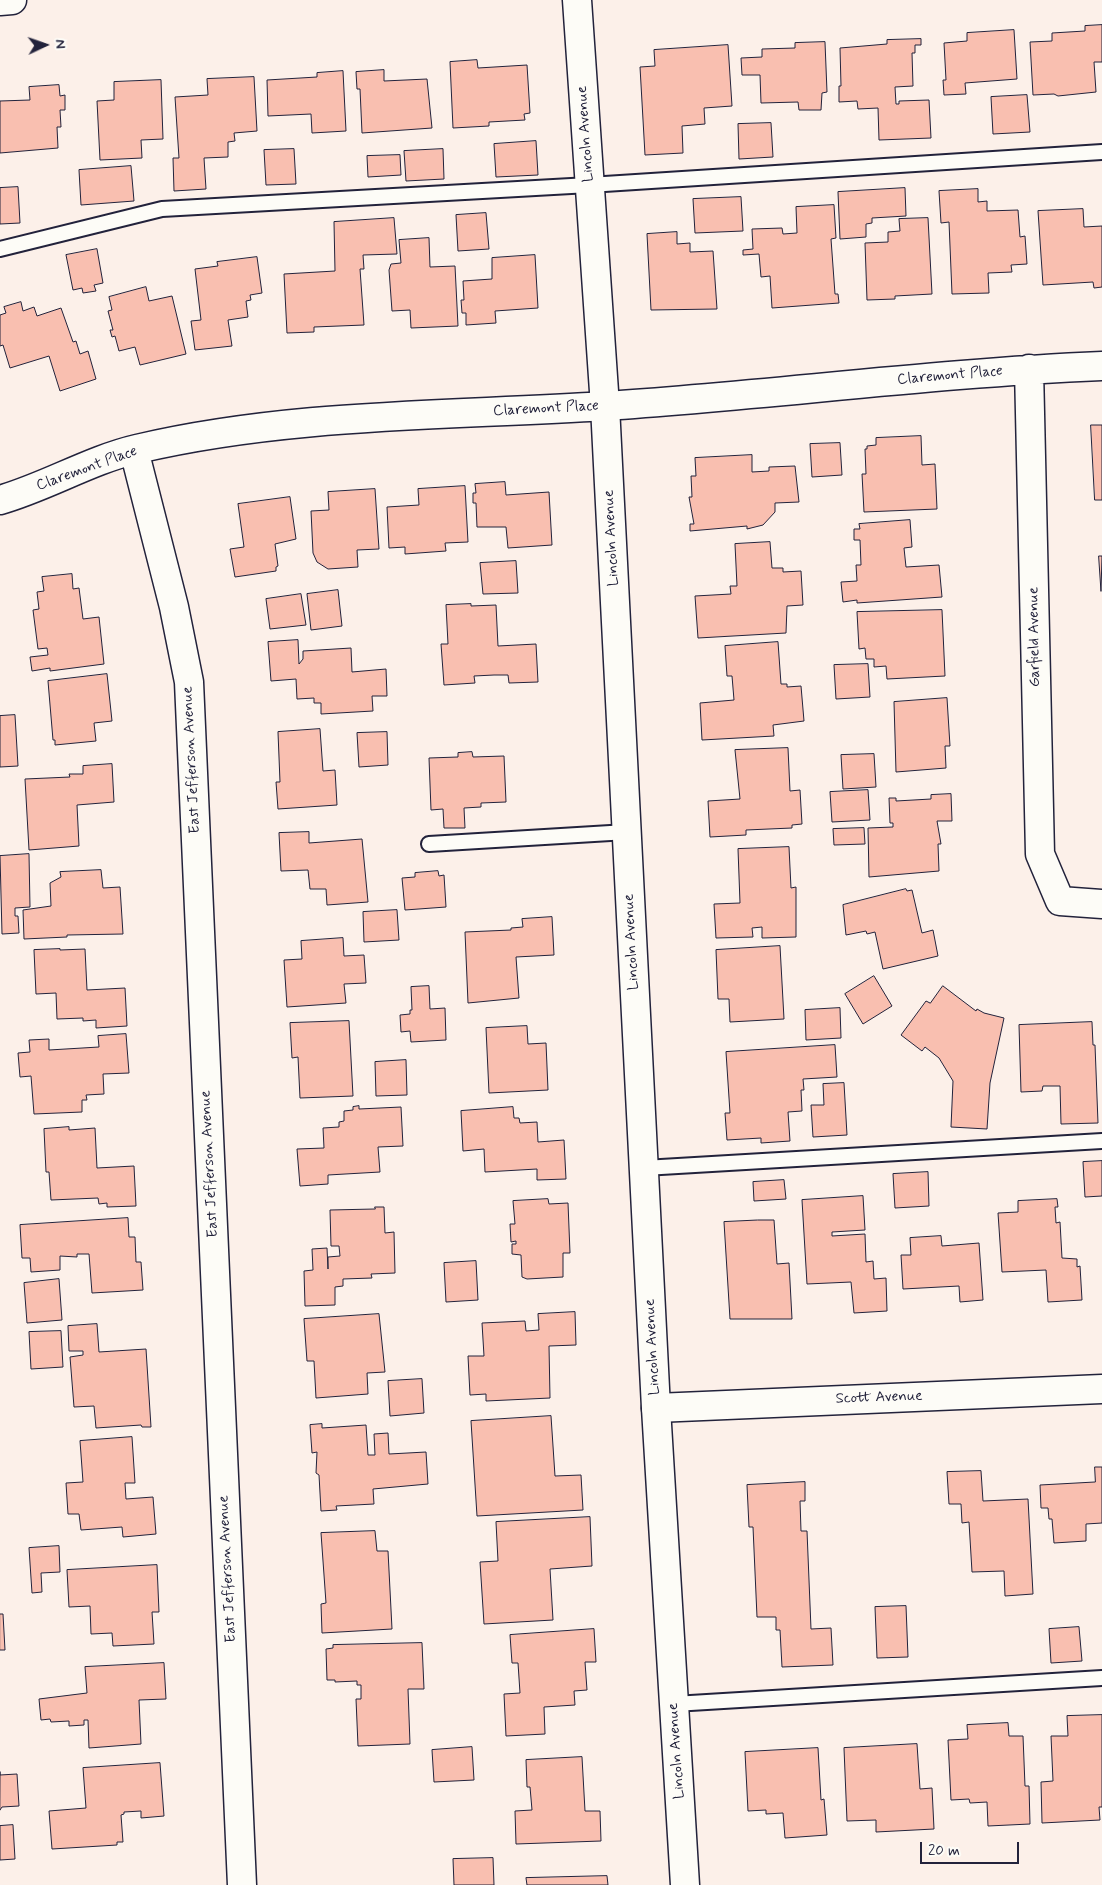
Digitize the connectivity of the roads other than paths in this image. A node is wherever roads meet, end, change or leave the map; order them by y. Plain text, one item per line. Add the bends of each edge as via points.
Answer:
1 (12, 0) edge
2 (577, 0) edge
3 (0, 1) edge
4 (1102, 152) edge
5 (589, 185) junction
6 (0, 249) edge
7 (1102, 366) edge
8 (1029, 369) junction
9 (605, 406) junction
10 (134, 450) junction
11 (0, 500) edge
12 (627, 832) junction
13 (429, 844) dead end
14 (1102, 904) edge
15 (1102, 1141) edge
16 (644, 1168) junction
17 (1102, 1389) edge
18 (656, 1408) junction
19 (1102, 1678) edge
20 (674, 1704) junction
21 (242, 1885) edge
22 (685, 1885) edge

1 - 3 street
2 - 5 street, Lincoln Avenue
4 - 5 lane
5 - 6 lane via 162,209
5 - 9 street, Lincoln Avenue
7 - 8 street, Claremont Place
8 - 9 street, Claremont Place
8 - 14 street, Garfield Avenue via 1040,854 1060,901
9 - 10 street, Claremont Place via 438,414 234,430
9 - 12 street, Lincoln Avenue
10 - 11 street, Claremont Place
10 - 21 street, East Jefferson Avenue via 174,607 188,682
12 - 13 lane
12 - 16 street, Lincoln Avenue
15 - 16 lane
16 - 18 street, Lincoln Avenue
17 - 18 street, Scott Avenue
18 - 20 street, Lincoln Avenue
19 - 20 lane
20 - 22 street, Lincoln Avenue

